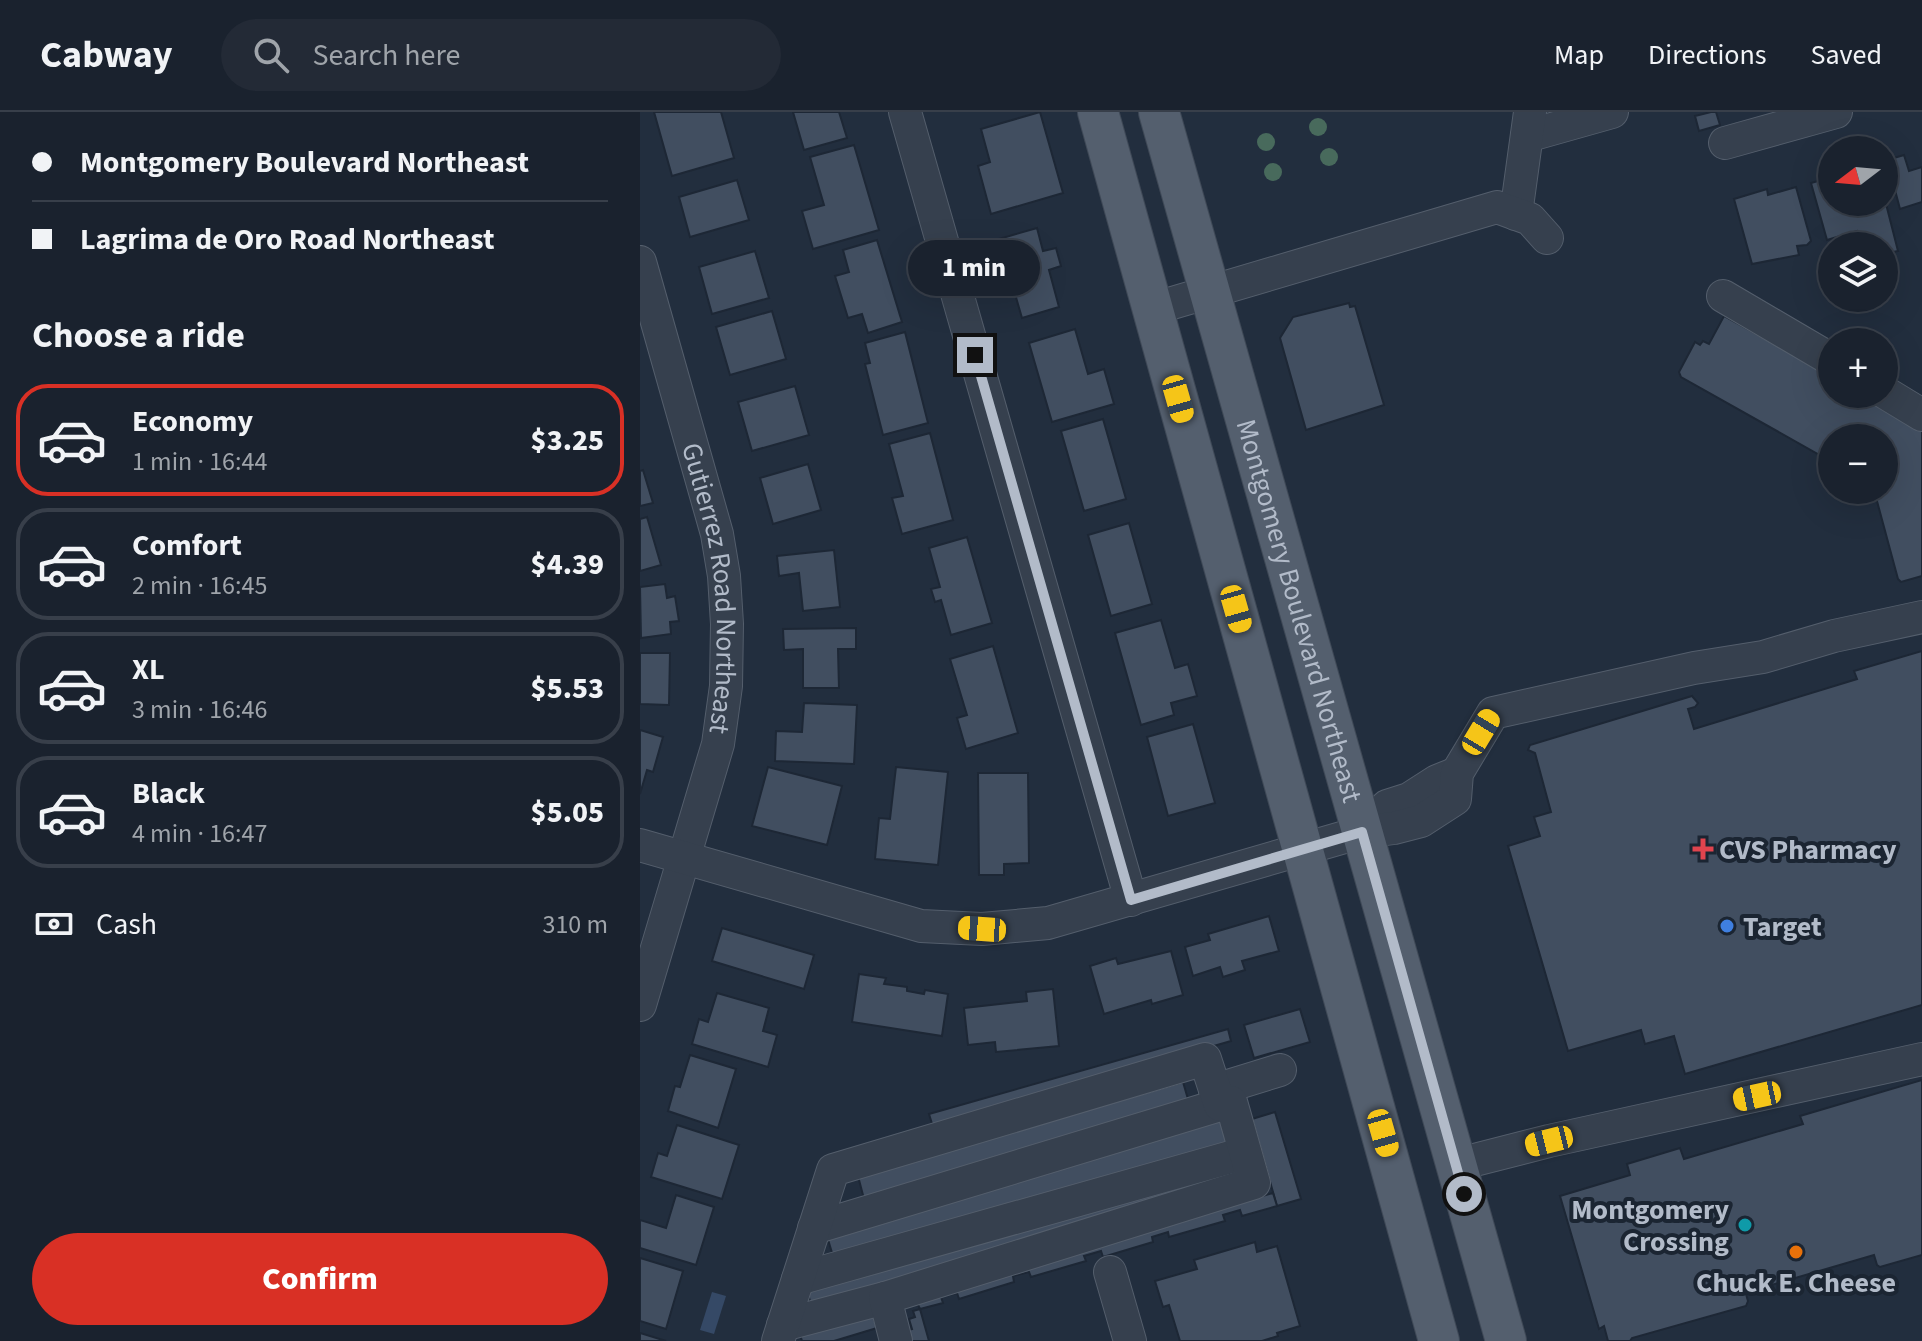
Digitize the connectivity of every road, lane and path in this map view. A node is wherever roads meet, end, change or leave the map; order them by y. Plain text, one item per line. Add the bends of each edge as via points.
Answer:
1 (905, 112) edge
2 (1098, 112) edge
3 (1159, 112) edge
4 (1612, 112) edge
5 (1834, 112) edge
6 (1528, 124) edge
7 (1725, 143) dead end
8 (1516, 214) junction
9 (1547, 238) dead end
10 (640, 262) edge
11 (1209, 290) junction
12 (1723, 296) dead end
13 (1152, 309) junction
14 (1818, 352) edge
15 (1898, 400) edge
16 (1922, 415) edge
17 (1922, 617) edge
18 (1362, 832) junction
19 (640, 845) edge
20 (1303, 849) junction
21 (685, 859) junction
22 (1131, 900) junction
23 (640, 1005) edge
24 (1922, 1059) edge
25 (1280, 1070) dead end
26 (1217, 1098) junction
27 (1245, 1153) junction
28 (1455, 1165) junction
29 (814, 1228) junction
30 (1110, 1272) dead end
31 (798, 1279) junction
32 (885, 1298) junction
33 (780, 1333) edge
34 (891, 1340) edge
35 (1130, 1341) edge
36 (1439, 1341) edge
37 (1506, 1341) edge

1 - 22 street
2 - 13 main road
3 - 11 main road, Montgomery Boulevard Northeast
4 - 6 street
5 - 7 street
6 - 8 street
8 - 9 street via 1530,219
8 - 11 street via 1497,207
10 - 21 street, Gutierrez Road Northeast via 717,534 725,588 726,686 718,744
11 - 13 street
11 - 18 main road, Montgomery Boulevard Northeast
12 - 14 street
13 - 20 main road
15 - 16 street
17 - 18 street via 1763,657 1493,713 1457,773 1455,799 1421,821
18 - 20 street
18 - 28 main road, Montgomery Boulevard Northeast
19 - 21 street
20 - 22 street
20 - 36 main road
21 - 22 street via 921,926 982,929 1048,923
21 - 23 street, Gutierrez Road Northeast
24 - 28 street
25 - 26 street
26 - 27 street via 1231,1102
26 - 29 street
26 - 29 street via 1205,1059 833,1170
27 - 31 street
27 - 32 street via 1254,1183
28 - 37 main road, Montgomery Boulevard Northeast
29 - 31 street
30 - 35 street
31 - 33 street
32 - 33 street
32 - 34 street

